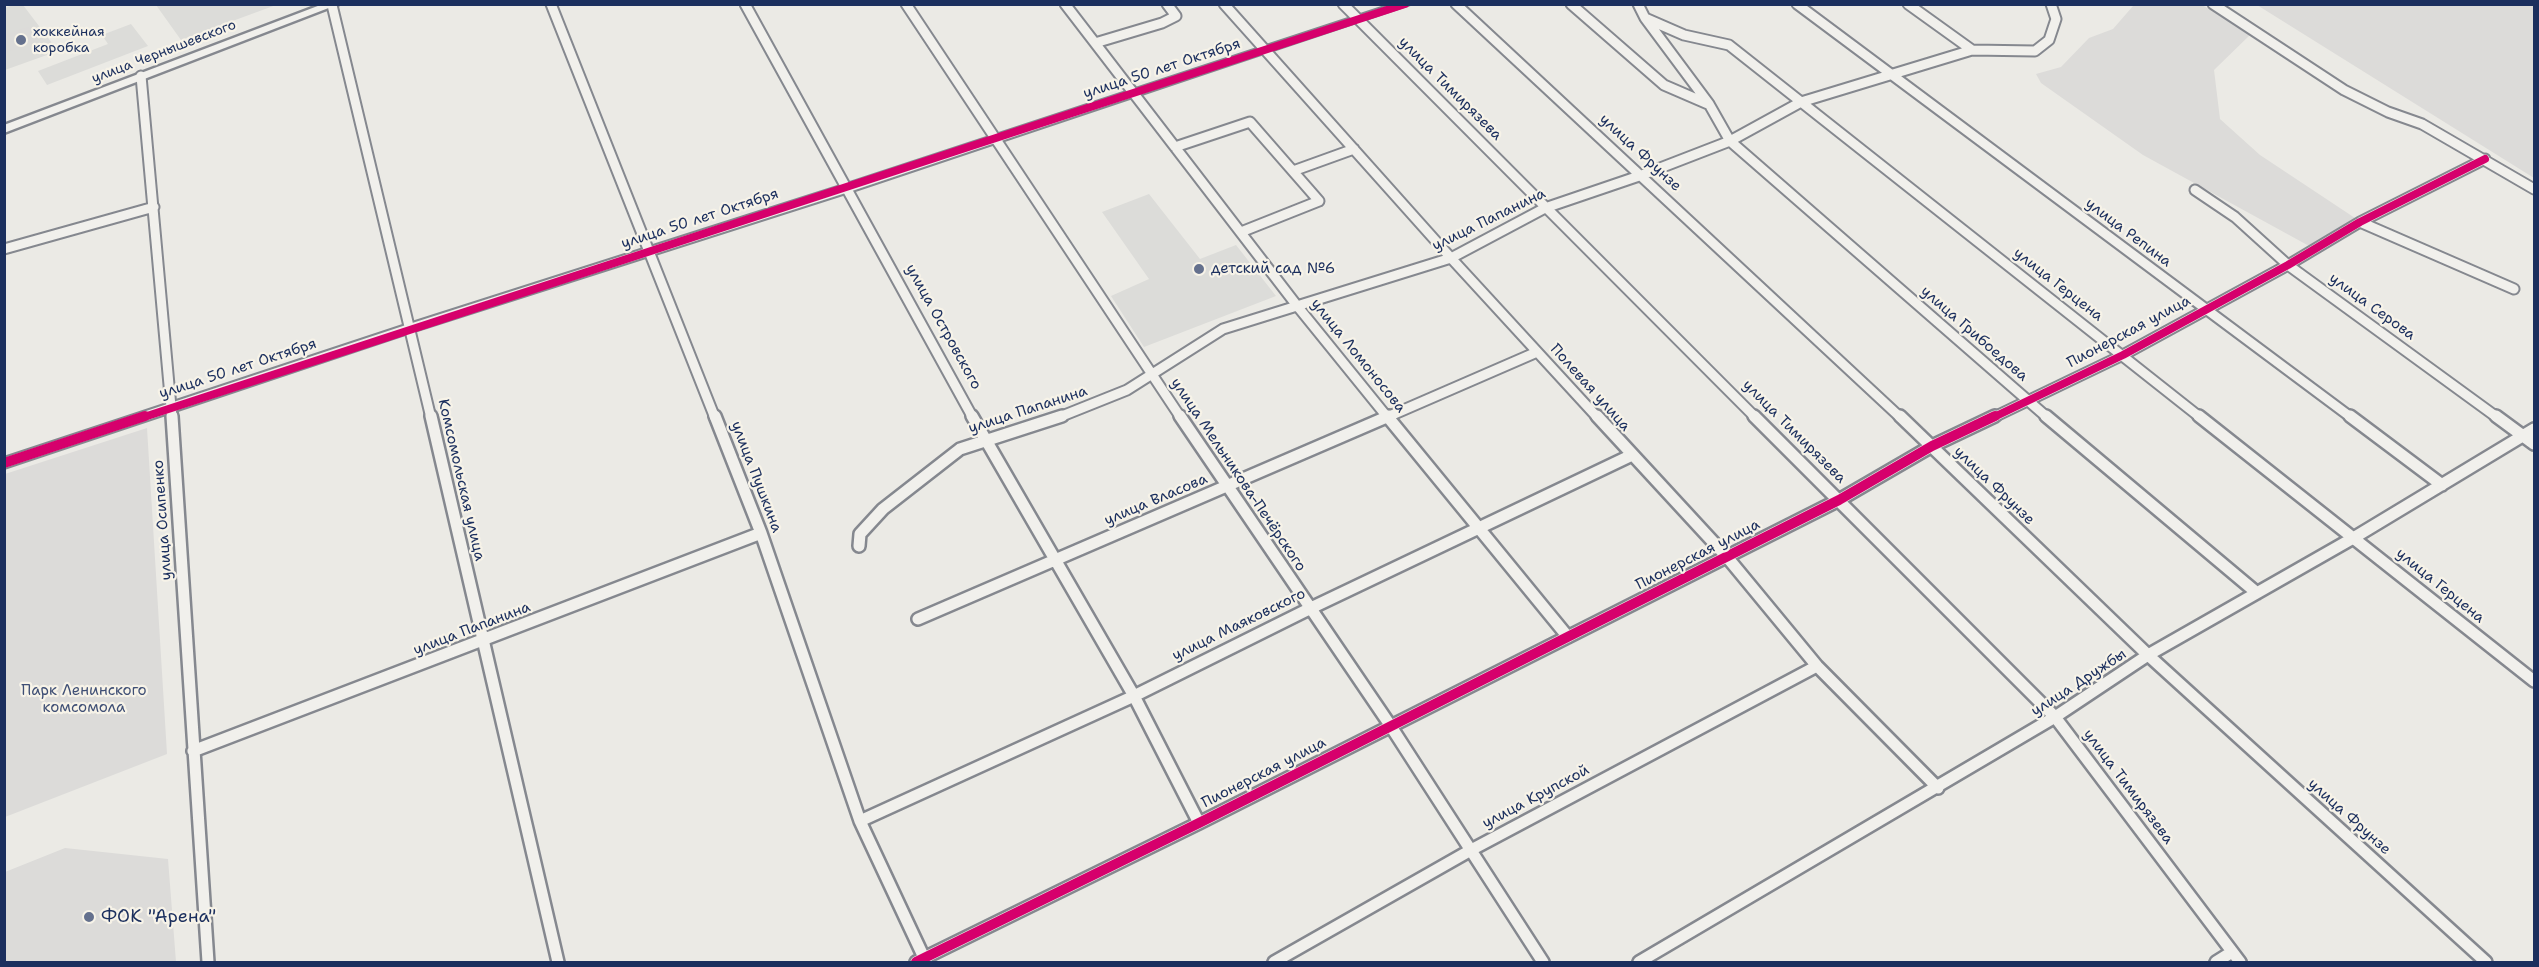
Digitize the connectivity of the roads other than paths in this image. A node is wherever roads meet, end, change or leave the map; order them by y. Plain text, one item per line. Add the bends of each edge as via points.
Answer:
1 (551, 4) edge
2 (745, 4) edge
3 (906, 4) edge
4 (1065, 4) edge
5 (1167, 4) edge
6 (1224, 4) edge
7 (1343, 4) edge
8 (1405, 4) edge
9 (1456, 4) edge
10 (1571, 4) edge
11 (1638, 4) edge
12 (1797, 4) edge
13 (1908, 4) edge
14 (2051, 4) edge
15 (2213, 4) edge
16 (333, 5) edge
17 (1645, 18) junction
18 (1358, 20) junction
19 (1095, 43) junction
20 (1266, 50) junction
21 (1972, 50) junction
22 (1890, 73) junction
23 (141, 76) junction
24 (1134, 94) junction
25 (1801, 102) junction
26 (1708, 104) junction
27 (4, 129) edge
28 (996, 139) junction
29 (1730, 141) junction
30 (1175, 147) junction
31 (1354, 149) junction
32 (2485, 159) junction
33 (1293, 171) junction
34 (1642, 175) junction
35 (848, 188) junction
36 (2535, 189) edge
37 (2195, 190) dead end
38 (154, 207) junction
39 (1545, 208) junction
40 (2360, 222) junction
41 (1241, 232) junction
42 (4, 249) edge
43 (650, 251) junction
44 (1451, 258) junction
45 (2288, 265) junction
46 (2514, 289) dead end
47 (1298, 307) junction
48 (2204, 309) junction
49 (410, 328) junction
50 (1537, 352) junction
51 (2123, 355) junction
52 (1151, 373) junction
53 (2028, 401) junction
54 (171, 407) junction
55 (1389, 417) junction
56 (2535, 429) edge
57 (2523, 436) junction
58 (985, 439) junction
59 (2535, 444) edge
60 (1932, 446) junction
61 (1632, 455) junction
62 (4, 463) edge
63 (2442, 485) junction
64 (1228, 486) junction
65 (1839, 500) junction
66 (1479, 528) junction
67 (761, 533) junction
68 (2355, 537) junction
69 (859, 546) dead end
70 (1727, 557) junction
71 (1055, 559) junction
72 (2257, 593) junction
73 (1311, 608) junction
74 (918, 619) dead end
75 (1568, 637) junction
76 (482, 642) junction
77 (2148, 655) junction
78 (1817, 666) junction
79 (2535, 681) edge
80 (1134, 696) junction
81 (2055, 717) junction
82 (1390, 725) junction
83 (193, 752) junction
84 (1938, 788) junction
85 (860, 821) junction
86 (1199, 823) junction
87 (1471, 850) junction
88 (2236, 957) edge
89 (922, 961) edge
90 (208, 963) edge
91 (558, 963) edge
92 (1274, 963) edge
93 (1543, 963) edge
94 (1639, 963) edge
95 (2216, 963) edge
96 (2487, 963) edge

1 - 43 street, улица Пушкина
2 - 35 street, улица Островского
3 - 28 street, улица Мельникова-Печёрского
4 - 19 street, улица Ломоносова
5 - 19 street via 1176,16
6 - 20 street, Полевая улица
7 - 18 street, улица Тимирязева
8 - 18 street, улица 50 лет Октября
9 - 34 street, улица Фрунзе
10 - 26 street via 1664,85
11 - 17 street
12 - 22 street, улица Репина
13 - 21 street
14 - 21 street, улица Папанина via 2056,19 2049,40 2035,51
15 - 32 street via 2344,90 2422,124
16 - 23 main road, улица Чернышевского
16 - 49 street, Комсомольская улица
17 - 25 street, улица Герцена via 1684,35 1729,45
17 - 26 street, улица Грибоедова
18 - 20 street, улица 50 лет Октября
18 - 39 street, улица Тимирязева
19 - 24 street, улица Ломоносова
20 - 24 street, улица 50 лет Октября
20 - 31 street, Полевая улица
21 - 22 street, улица Папанина
22 - 25 street, улица Папанина
22 - 48 street, улица Репина
23 - 27 main road, улица Чернышевского
23 - 38 street, улица Осипенко
24 - 28 street, улица 50 лет Октября
24 - 30 street, улица Ломоносова
25 - 29 street, улица Папанина
25 - 51 street, улица Герцена
26 - 29 street, улица Грибоедова
28 - 35 street, улица 50 лет Октября
28 - 52 street, улица Мельникова-Печёрского
29 - 34 street, улица Папанина
29 - 53 street, улица Грибоедова
30 - 33 street via 1250,122
30 - 41 street, улица Ломоносова
31 - 33 street
31 - 44 street, Полевая улица
32 - 36 street
32 - 40 street, Пионерская улица
33 - 41 street via 1319,201
34 - 39 street, улица Папанина
34 - 60 street, улица Фрунзе
35 - 43 street, улица 50 лет Октября
35 - 58 street, улица Островского
37 - 45 street, улица Серова via 2235,218
38 - 42 street
38 - 54 street, улица Осипенко
39 - 44 street, улица Папанина
39 - 65 street, улица Тимирязева
40 - 45 street, Пионерская улица
40 - 46 street
41 - 47 street, улица Ломоносова
43 - 49 street, улица 50 лет Октября
43 - 67 street, улица Пушкина
44 - 47 street, улица Папанина
44 - 50 street, Полевая улица
45 - 48 street, Пионерская улица
45 - 57 street, улица Серова
47 - 52 street, улица Папанина via 1223,329
47 - 55 street, улица Ломоносова
48 - 51 street, Пионерская улица
48 - 63 street, улица Репина
49 - 54 street, улица 50 лет Октября
49 - 76 street, Комсомольская улица
50 - 55 street, улица Власова
50 - 61 street, Полевая улица
51 - 53 street, Пионерская улица
51 - 68 street, улица Герцена
52 - 58 street, улица Папанина via 1127,390 1077,411
52 - 64 street, улица Мельникова-Печёрского
53 - 60 street, Пионерская улица
53 - 72 street, улица Грибоедова
54 - 62 street, улица 50 лет Октября
54 - 83 street, улица Осипенко
55 - 64 street, улица Власова
55 - 66 street, улица Ломоносова
56 - 57 street, улица Дружбы
57 - 59 street, улица Серова
57 - 63 street, улица Дружбы
58 - 69 street, улица Папанина via 960,448 883,509 860,534
58 - 71 street, улица Островского
60 - 65 street, Пионерская улица
60 - 77 street, улица Фрунзе
61 - 66 street, улица Маяковского
61 - 70 street, Полевая улица
63 - 68 street, улица Дружбы
64 - 71 street, улица Власова
64 - 73 street, улица Мельникова-Печёрского
65 - 70 street, Пионерская улица
65 - 81 street, улица Тимирязева
66 - 73 street, улица Маяковского
66 - 75 street, улица Ломоносова
67 - 76 street, улица Папанина
67 - 85 street, улица Пушкина
68 - 72 street, улица Дружбы
68 - 79 street, улица Герцена
70 - 75 street, Пионерская улица
70 - 78 street, Полевая улица
71 - 74 street, улица Власова
71 - 80 street, улица Островского
72 - 77 street, улица Дружбы
73 - 80 street, улица Маяковского
73 - 82 street, улица Мельникова-Печёрского
75 - 82 street, Пионерская улица
76 - 83 street, улица Папанина
76 - 91 street, Комсомольская улица
77 - 81 street, улица Дружбы
77 - 96 street, улица Фрунзе
78 - 84 street, Полевая улица
78 - 87 street, улица Крупской
80 - 85 street, улица Маяковского
80 - 86 street, улица Островского
81 - 84 street, улица Дружбы
81 - 88 street, улица Тимирязева
82 - 86 street, Пионерская улица
82 - 87 street, улица Мельникова-Печёрского
83 - 90 street, улица Осипенко
84 - 94 street, улица Дружбы
85 - 89 street, улица Пушкина
86 - 89 street, Пионерская улица
87 - 92 street, улица Крупской
87 - 93 street, улица Мельникова-Печёрского
88 - 95 street

